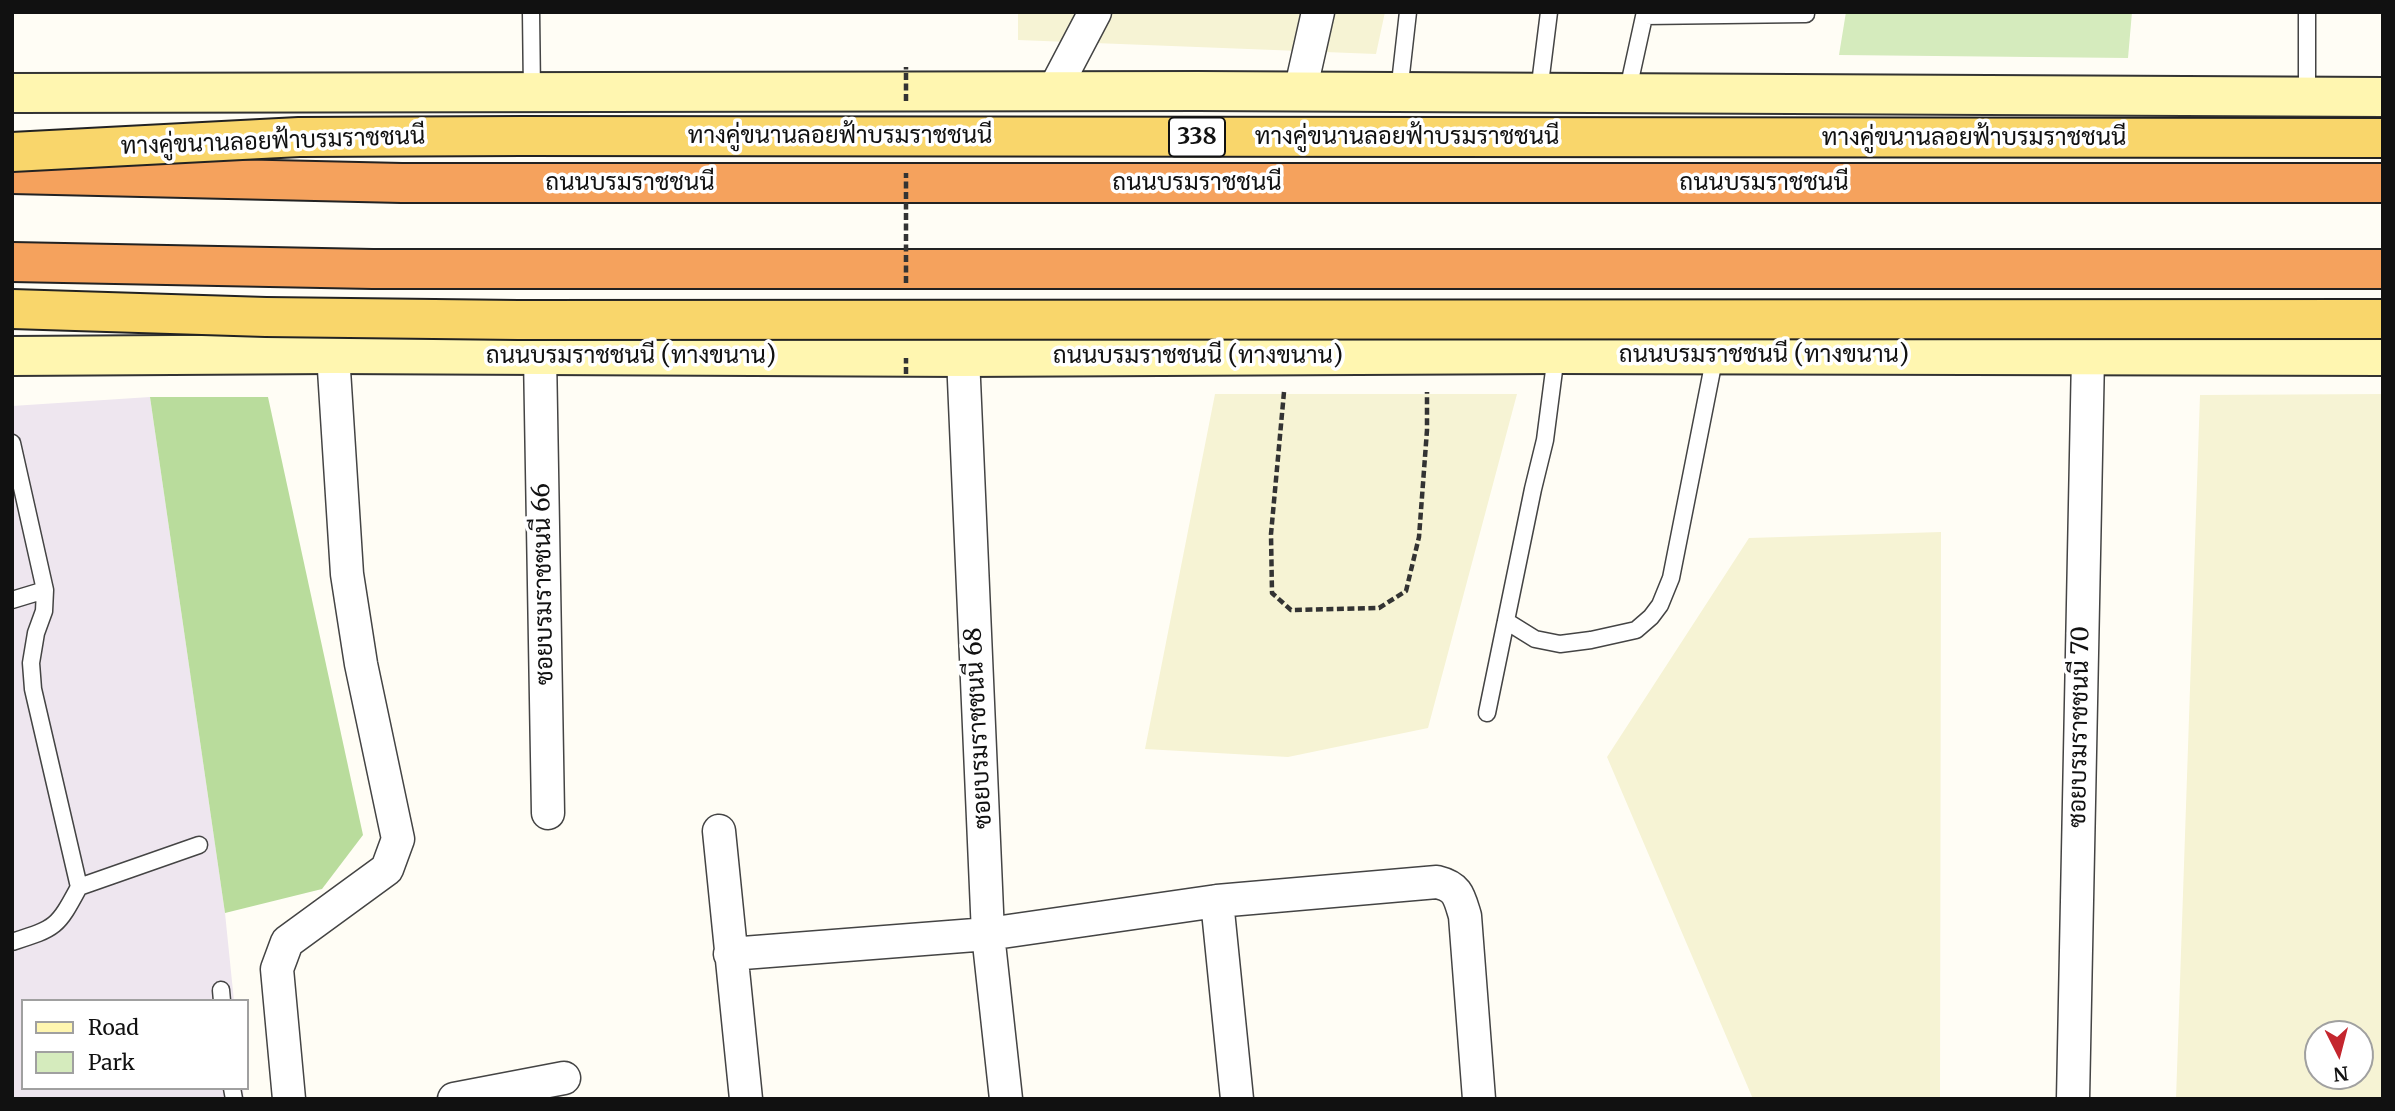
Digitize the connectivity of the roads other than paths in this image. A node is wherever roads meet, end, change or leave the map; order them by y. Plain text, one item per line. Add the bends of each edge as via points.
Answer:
1 (531, 12) edge
2 (1095, 12) edge
3 (1318, 12) edge
4 (1408, 12) edge
5 (1549, 12) edge
6 (2306, 12) edge
7 (1644, 14) edge
8 (1806, 14) dead end
9 (532, 92) junction
10 (1053, 92) junction
11 (1300, 92) junction
12 (1399, 92) junction
13 (1539, 92) junction
14 (12, 93) edge
15 (1628, 94) junction
16 (2307, 96) junction
17 (2383, 97) edge
18 (2383, 138) edge
19 (12, 152) edge
20 (12, 174) edge
21 (2383, 183) edge
22 (12, 262) edge
23 (2383, 269) edge
24 (12, 309) edge
25 (2383, 319) edge
26 (333, 354) junction
27 (1556, 354) junction
28 (540, 355) junction
29 (1715, 355) junction
30 (12, 356) edge
31 (2088, 356) junction
32 (2383, 356) edge
33 (963, 357) junction
34 (12, 443) edge
35 (45, 590) junction
36 (12, 600) edge
37 (1506, 621) junction
38 (1487, 713) dead end
39 (548, 813) dead end
40 (719, 831) dead end
41 (199, 845) dead end
42 (79, 887) junction
43 (1217, 901) junction
44 (988, 934) junction
45 (12, 942) edge
46 (730, 954) junction
47 (564, 1079) dead end
48 (289, 1099) edge
49 (454, 1099) edge
50 (746, 1099) edge
51 (1006, 1099) edge
52 (1237, 1099) edge
53 (1479, 1099) edge
54 (2073, 1099) edge

1 - 9 lane
2 - 10 street
3 - 11 street
4 - 12 lane
5 - 13 lane
6 - 16 lane
7 - 8 lane
7 - 15 lane
9 - 10 main road, 338
9 - 14 main road, 338
10 - 11 main road, 338
11 - 12 main road, 338
12 - 13 main road, 338
13 - 15 main road, 338
15 - 16 main road, 338
16 - 17 main road, 338
18 - 19 main road, ทางคู่ขนานลอยฟ้าบรมราชชนนี / 338, bridge via 299,137
20 - 21 highway, ถนนบรมราชชนนี / 338 via 402,183
22 - 23 highway via 373,269
24 - 25 main road, bridge via 518,320
26 - 28 main road, ถนนบรมราชชนนี (ทางขนาน)
26 - 30 main road, ถนนบรมราชชนนี (ทางขนาน)
26 - 48 street via 347,574 398,839 387,869 287,942 277,969
27 - 29 main road, ถนนบรมราชชนนี (ทางขนาน)
27 - 33 main road, ถนนบรมราชชนนี (ทางขนาน)
27 - 37 lane via 1545,440
28 - 33 main road, ถนนบรมราชชนนี (ทางขนาน)
28 - 39 street, ซอยบรมราชชนนี 66
29 - 31 main road, ถนนบรมราชชนนี (ทางขนาน)
29 - 37 lane via 1671,578 1651,617 1636,630 1560,644 1535,639
31 - 32 main road, ถนนบรมราชชนนี (ทางขนาน)
31 - 54 street, ซอยบรมราชชนนี 70
33 - 44 street, ซอยบรมราชชนนี 68
34 - 35 lane
35 - 36 lane
35 - 42 lane via 30,663
37 - 38 lane
40 - 46 street
41 - 42 lane
42 - 45 lane via 64,916 49,930
43 - 44 street
43 - 52 street
43 - 53 street via 1437,882 1449,885 1459,895 1465,916
44 - 46 street
44 - 51 street, ซอยบรมราชชนนี 68
46 - 50 street
47 - 49 street

